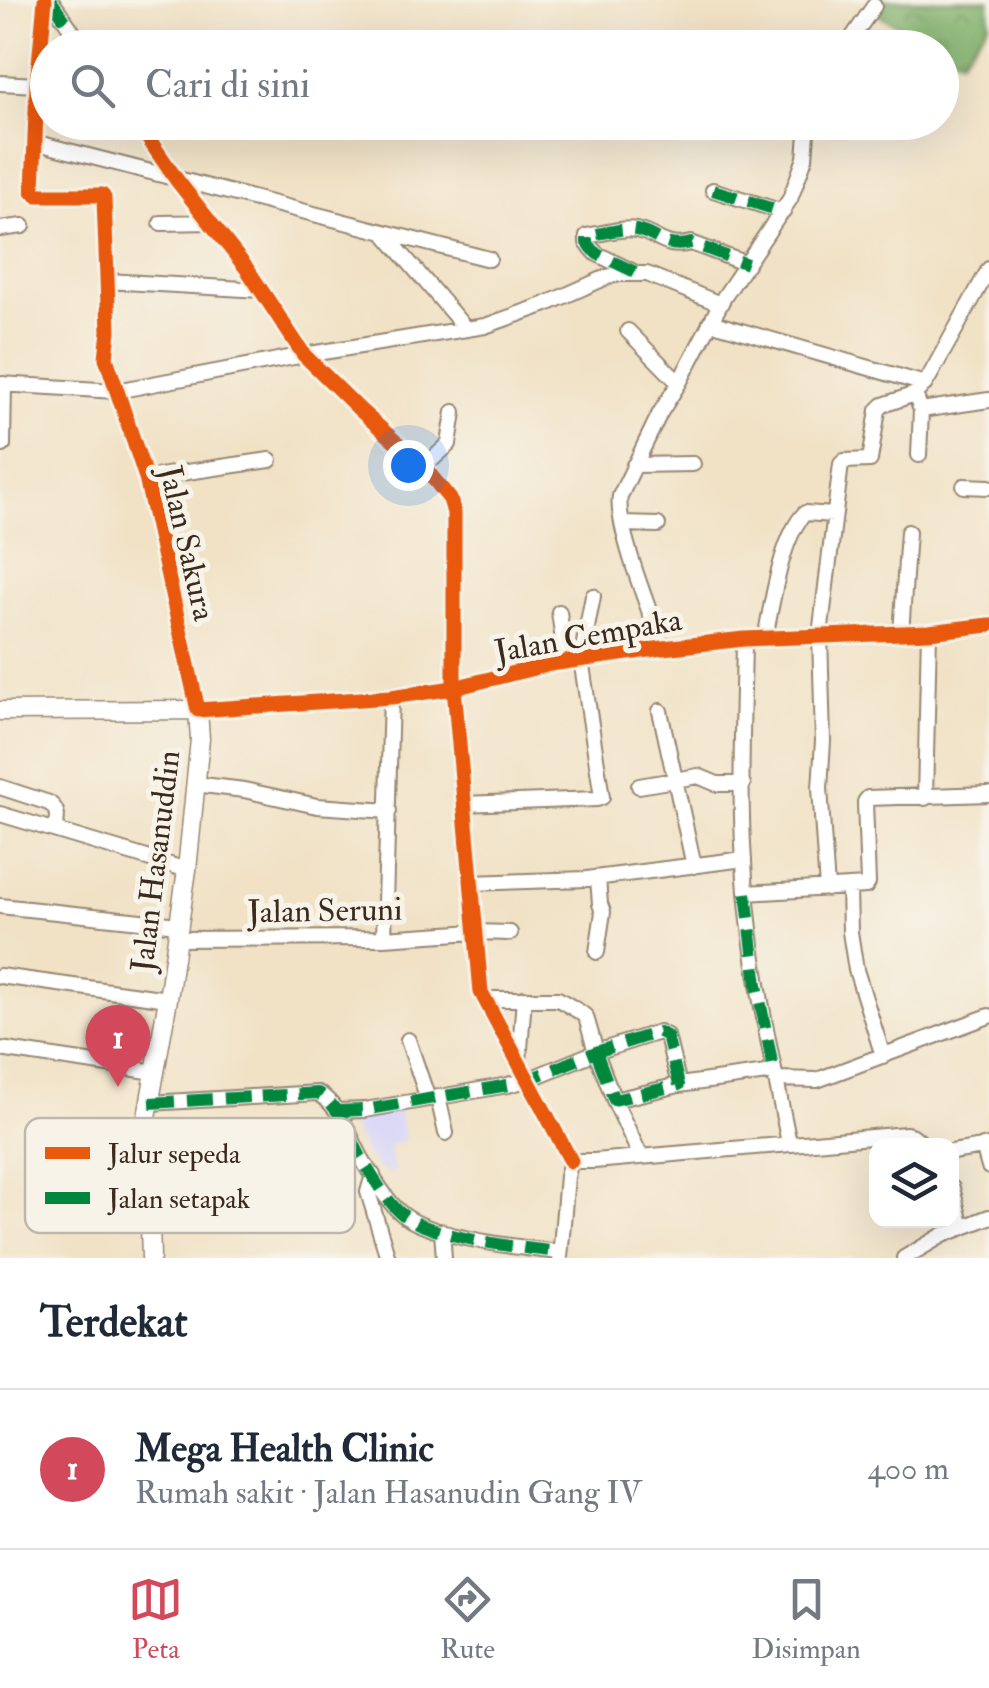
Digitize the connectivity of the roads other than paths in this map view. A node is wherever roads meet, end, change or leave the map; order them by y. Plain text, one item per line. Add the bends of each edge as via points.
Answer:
1 (48, 0) edge
2 (874, 6) dead end
3 (44, 30) edge
4 (70, 30) edge
5 (857, 30) edge
6 (0, 84) edge
7 (30, 85) edge
8 (149, 140) edge
9 (806, 140) edge
10 (34, 142) joint
11 (176, 179) junction
12 (713, 190) dead end
13 (783, 212) junction
14 (161, 222) dead end
15 (211, 222) junction
16 (23, 226) dead end
17 (0, 230) edge
18 (384, 233) junction
19 (489, 259) dead end
20 (747, 264) junction
21 (989, 269) edge
22 (635, 272) junction
23 (108, 281) junction
24 (261, 290) junction
25 (720, 304) junction
26 (710, 322) junction
27 (465, 328) junction
28 (628, 331) dead end
29 (304, 355) junction
30 (679, 382) junction
31 (2, 384) edge
32 (920, 389) junction
33 (116, 391) junction
34 (989, 400) edge
35 (921, 410) junction
36 (454, 412) dead end
37 (3, 445) dead end
38 (918, 455) dead end
39 (270, 460) dead end
40 (693, 464) dead end
41 (634, 465) junction
42 (424, 467) junction
43 (146, 478) junction
44 (964, 486) dead end
45 (989, 486) edge
46 (834, 515) junction
47 (622, 524) junction
48 (658, 525) dead end
49 (908, 532) dead end
50 (593, 596) dead end
51 (559, 612) dead end
52 (989, 624) edge
53 (929, 632) junction
54 (900, 634) junction
55 (820, 635) junction
56 (764, 638) junction
57 (744, 639) junction
58 (663, 648) junction
59 (574, 660) junction
60 (454, 688) junction
61 (391, 697) junction
62 (198, 710) junction
63 (660, 711) dead end
64 (0, 712) edge
65 (674, 780) junction
66 (195, 784) junction
67 (742, 784) junction
68 (639, 786) dead end
69 (0, 787) edge
70 (989, 794) edge
71 (925, 798) junction
72 (462, 804) junction
73 (389, 811) junction
74 (0, 814) edge
75 (55, 830) junction
76 (744, 859) junction
77 (694, 866) junction
78 (187, 870) junction
79 (598, 878) junction
80 (471, 884) junction
81 (849, 888) junction
82 (827, 890) junction
83 (746, 894) junction
84 (0, 906) edge
85 (177, 932) junction
86 (475, 932) junction
87 (510, 933) dead end
88 (384, 938) junction
89 (597, 952) dead end
90 (0, 976) edge
91 (524, 998) junction
92 (168, 999) junction
93 (483, 999) junction
94 (989, 1016) edge
95 (408, 1040) dead end
96 (0, 1049) edge
97 (596, 1052) junction
98 (883, 1056) junction
99 (519, 1065) junction
100 (155, 1072) junction
101 (775, 1075) junction
102 (527, 1080) junction
103 (679, 1086) junction
104 (433, 1098) junction
105 (614, 1100) junction
106 (150, 1102) junction
107 (337, 1111) junction
108 (148, 1118) edge
109 (341, 1118) edge
110 (446, 1133) dead end
111 (912, 1138) edge
112 (789, 1143) junction
113 (355, 1144) edge
114 (986, 1146) edge
115 (959, 1151) edge
116 (641, 1157) junction
117 (571, 1161) junction
118 (989, 1167) edge
119 (372, 1175) junction
120 (959, 1216) edge
121 (989, 1217) edge
122 (962, 1228) junction
123 (442, 1232) junction
124 (150, 1233) edge
125 (560, 1255) edge
126 (151, 1258) edge
127 (388, 1258) edge
128 (444, 1258) edge
129 (904, 1258) edge

1 - 3 street
1 - 4 street
2 - 5 street
6 - 7 street
8 - 11 street
9 - 13 street
10 - 11 street
10 - 23 street, Jalan Sakura via 36,195 104,198
11 - 15 street
11 - 18 street
12 - 13 street
13 - 20 street
14 - 15 street
15 - 24 street
16 - 17 street
18 - 19 street
18 - 27 street
20 - 22 street via 635,229 587,236 597,254
20 - 25 street
21 - 32 street
22 - 25 street
22 - 27 street
23 - 24 street
23 - 33 street, Jalan Sakura via 106,358
24 - 29 street
25 - 26 street
26 - 30 street
26 - 32 street
27 - 29 street
28 - 30 street
29 - 33 street
29 - 42 street
30 - 41 street
31 - 33 street
31 - 37 street
32 - 35 street
32 - 46 street via 878,410 870,460 841,464
33 - 43 street, Jalan Sakura
34 - 35 street
35 - 38 street
36 - 42 street via 449,444
39 - 43 street
40 - 41 street
41 - 47 street via 620,496
42 - 60 street via 454,513
43 - 62 street, Jalan Sakura
44 - 45 street
46 - 55 street
46 - 56 street via 805,513 799,520
47 - 48 street
47 - 58 street
49 - 54 street
50 - 59 street
51 - 59 street
52 - 53 street, Jalan Cempaka
53 - 54 street, Jalan Cempaka
53 - 71 street
54 - 55 street, Jalan Cempaka
55 - 56 street, Jalan Cempaka
55 - 82 street
56 - 57 street, Jalan Cempaka
57 - 58 street, Jalan Cempaka
57 - 67 street
58 - 59 street, Jalan Cempaka
59 - 60 street, Jalan Cempaka
59 - 72 street via 602,796
60 - 61 street, Jalan Cempaka
60 - 72 street
61 - 62 street, Jalan Cempaka
61 - 73 street
62 - 64 main road
62 - 66 main road, Jalan Hasanuddin
63 - 65 street
65 - 67 street via 698,776
65 - 68 street
65 - 77 street
66 - 73 street
66 - 78 main road, Jalan Hasanuddin
67 - 76 street
69 - 75 street via 50,804 58,814
70 - 71 street
71 - 81 street via 866,799 868,883
72 - 80 street
73 - 88 street
74 - 75 street
75 - 78 street
76 - 77 street
76 - 83 street
77 - 79 street
78 - 85 main road, Jalan Hasanuddin
79 - 80 street
79 - 89 street via 603,912
80 - 86 street
81 - 82 street
81 - 98 street via 856,970
82 - 83 street
83 - 101 street
84 - 85 street, Jalan Seruni
85 - 88 street, Jalan Seruni
85 - 92 main road, Jalan Hasanuddin
86 - 87 street, Jalan Seruni
86 - 88 street, Jalan Seruni
86 - 93 street
90 - 92 street
91 - 93 street
91 - 97 street via 562,1000 580,1012
91 - 99 street
92 - 100 main road, Jalan Hasanuddin
93 - 99 street
94 - 98 street
95 - 104 street
96 - 100 street
97 - 102 street
97 - 103 street via 665,1033
97 - 105 street
98 - 101 street via 817,1080
99 - 102 street
100 - 106 main road, Jalan Hasanuddin
101 - 103 street
101 - 112 street
102 - 104 street
102 - 117 street
103 - 105 street
104 - 107 street
104 - 110 street
105 - 116 street
106 - 107 street via 310,1092
106 - 108 main road, Jalan Hasanuddin
107 - 109 street
111 - 112 street
112 - 116 street
113 - 119 street
114 - 115 street
114 - 118 street
116 - 117 street
117 - 125 street
119 - 123 street via 404,1216
119 - 127 street via 368,1192
120 - 122 street
121 - 122 street
122 - 129 street
123 - 125 street
123 - 128 street
124 - 126 main road, Jalan Hasanuddin

